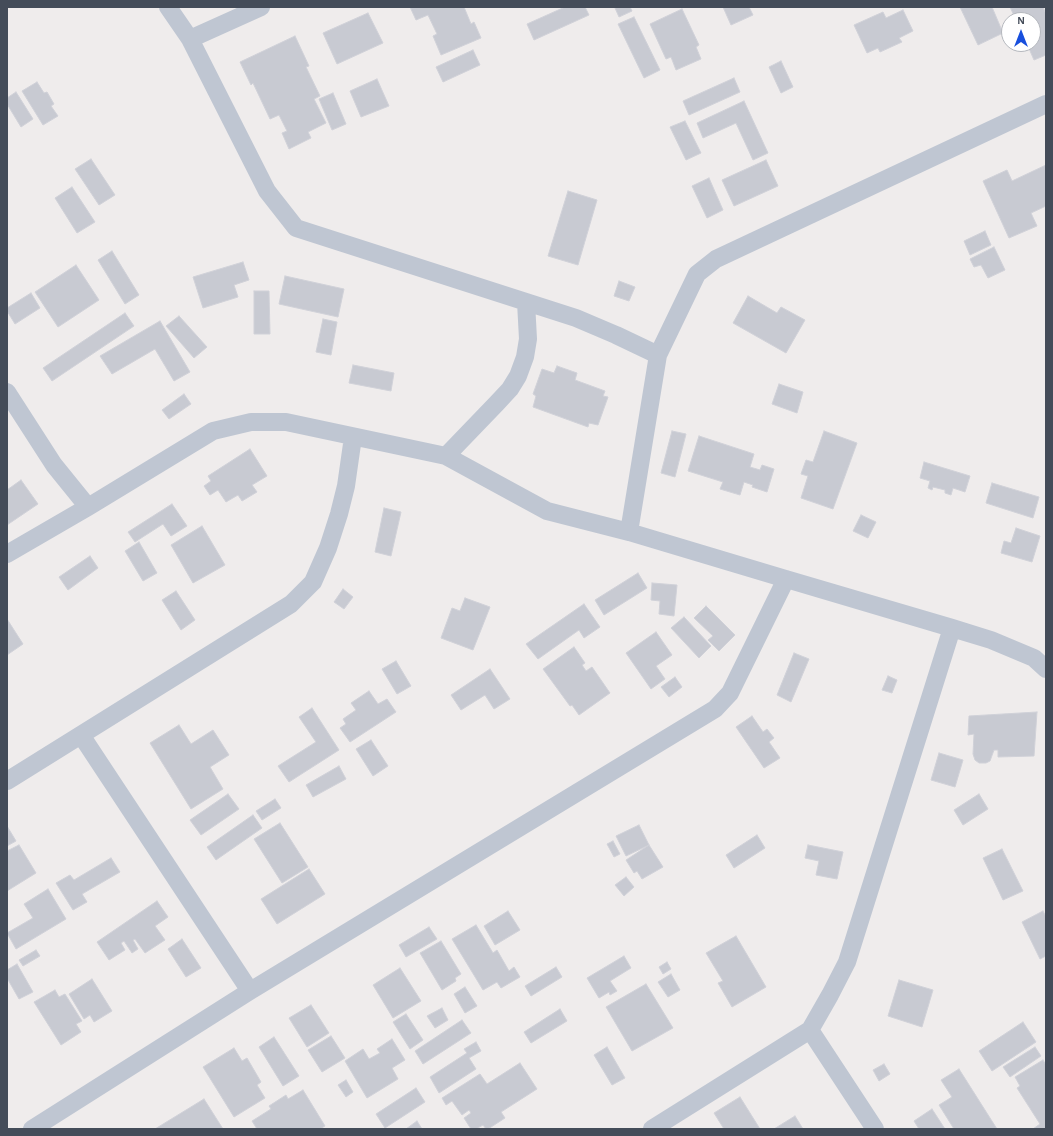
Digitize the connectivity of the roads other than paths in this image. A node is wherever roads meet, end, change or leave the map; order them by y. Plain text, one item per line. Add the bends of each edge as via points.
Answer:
1 (168, 7) edge
2 (261, 7) edge
3 (190, 39) junction
4 (1046, 104) edge
5 (526, 302) junction
6 (658, 355) junction
7 (7, 392) edge
8 (353, 437) junction
9 (446, 456) junction
10 (88, 507) junction
11 (629, 532) junction
12 (7, 554) edge
13 (786, 580) junction
14 (952, 628) junction
15 (1046, 669) edge
16 (81, 735) junction
17 (7, 781) edge
18 (250, 991) junction
19 (810, 1030) junction
20 (32, 1129) edge
21 (652, 1129) edge
22 (875, 1129) edge

1 - 3 street
2 - 3 street
3 - 5 street via 267,191 296,228
4 - 6 street via 716,259 697,274
5 - 6 street via 576,318
5 - 9 street via 528,339 518,376 497,403
6 - 11 street
7 - 10 street via 54,465
8 - 9 street
8 - 10 street via 286,422 251,422 213,430
8 - 16 street via 340,514 313,582 291,604
9 - 11 street via 547,511
10 - 12 street
11 - 13 street
13 - 14 street
13 - 18 street via 730,693 715,709
14 - 15 street via 991,640 1034,658
14 - 19 street via 846,962
16 - 17 street
16 - 18 street
18 - 20 street
19 - 21 street
19 - 22 street

